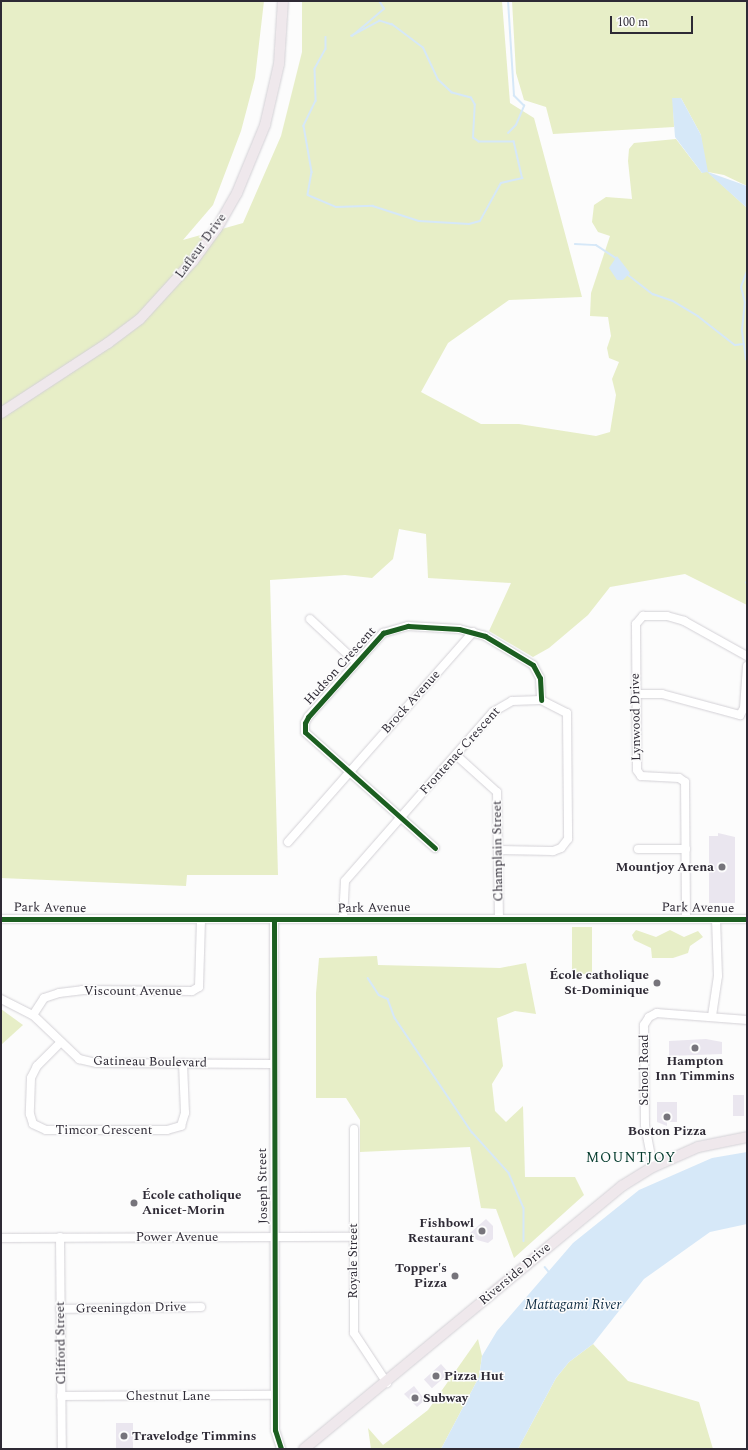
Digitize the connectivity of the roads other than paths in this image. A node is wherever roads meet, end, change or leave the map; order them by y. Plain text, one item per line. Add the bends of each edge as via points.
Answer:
1 (283, 1) edge
2 (1, 413) edge
3 (310, 619) dead end
4 (473, 632) junction
5 (747, 656) edge
6 (356, 662) junction
7 (747, 666) edge
8 (636, 694) junction
9 (541, 700) junction
10 (456, 755) junction
11 (350, 771) junction
12 (400, 816) junction
13 (288, 842) dead end
14 (435, 848) dead end
15 (638, 849) dead end
16 (686, 849) junction
17 (499, 850) junction
18 (499, 918) junction
19 (1, 919) edge
20 (343, 919) junction
21 (686, 919) junction
22 (716, 919) junction
23 (747, 919) edge
24 (201, 921) junction
25 (274, 921) junction
26 (1, 999) edge
27 (33, 1014) junction
28 (712, 1016) junction
29 (747, 1020) edge
30 (60, 1044) junction
31 (183, 1063) junction
32 (273, 1064) junction
33 (354, 1130) dead end
34 (747, 1137) edge
35 (653, 1167) junction
36 (60, 1237) junction
37 (275, 1237) junction
38 (353, 1237) junction
39 (1, 1238) edge
40 (201, 1307) dead end
41 (60, 1309) junction
42 (387, 1383) junction
43 (274, 1395) junction
44 (61, 1396) junction
45 (62, 1449) edge
46 (281, 1449) edge
47 (304, 1449) edge

1 - 2 main road, Lafleur Drive via 279,64 265,125 238,193 217,228 189,266 140,319
3 - 6 street
4 - 6 street, Hudson Crescent via 445,627 392,629 383,633
4 - 9 street, Hudson Crescent via 533,665 540,678
4 - 11 street, Brock Avenue
5 - 8 street, Lynwood Drive via 684,622 667,616 643,616 638,619 635,634
6 - 11 street, Hudson Crescent via 304,723 305,732
7 - 8 street via 744,708 740,715 662,694
8 - 16 street, Lynwood Drive via 637,770 641,776 679,778 685,782
9 - 10 street, Frontenac Crescent via 512,701 502,705
9 - 17 street, Frontenac Crescent via 567,713 568,839 561,848 553,851
10 - 12 street, Frontenac Crescent
10 - 17 street, Champlain Street via 497,792
11 - 12 street, Hudson Crescent
11 - 13 street, Brock Avenue
12 - 14 street, Hudson Crescent
12 - 20 street, Frontenac Crescent via 345,881
15 - 16 street
16 - 21 street, Lynwood Drive
17 - 18 street, Champlain Street
18 - 20 street, Park Avenue
18 - 21 street, Park Avenue
19 - 24 street, Park Avenue
20 - 25 street, Park Avenue
21 - 22 street, Park Avenue
22 - 23 street, Park Avenue
22 - 28 street via 718,976
24 - 25 street, Park Avenue
24 - 27 street, Viscount Avenue via 199,987 192,991 82,990 59,993 44,998
25 - 32 street, Joseph Street
26 - 27 street, Gatineau Boulevard
27 - 30 street, Gatineau Boulevard
28 - 29 street, School Road
28 - 35 street, School Road via 656,1013 649,1017 644,1025 645,1125
30 - 31 street, Gatineau Boulevard via 79,1059 97,1063
30 - 31 street, Timcor Crescent via 37,1066 31,1078 30,1114 33,1124 46,1130 167,1130 181,1126 185,1113
31 - 32 street, Gatineau Boulevard
32 - 37 street, Joseph Street
33 - 38 street, Royale Street
34 - 35 main road, Riverside Drive via 698,1147
35 - 42 main road, Riverside Drive via 595,1207
36 - 37 street, Power Avenue
36 - 39 street, Power Avenue
36 - 41 street, Clifford Street
37 - 38 street, Power Avenue
37 - 43 street, Joseph Street
38 - 42 street, Royale Street via 354,1333
40 - 41 street, Greeningdon Drive
41 - 44 street, Clifford Street
42 - 47 main road, Riverside Drive
43 - 44 street, Chestnut Lane
43 - 46 street, Joseph Street via 274,1430
44 - 45 street, Clifford Street

